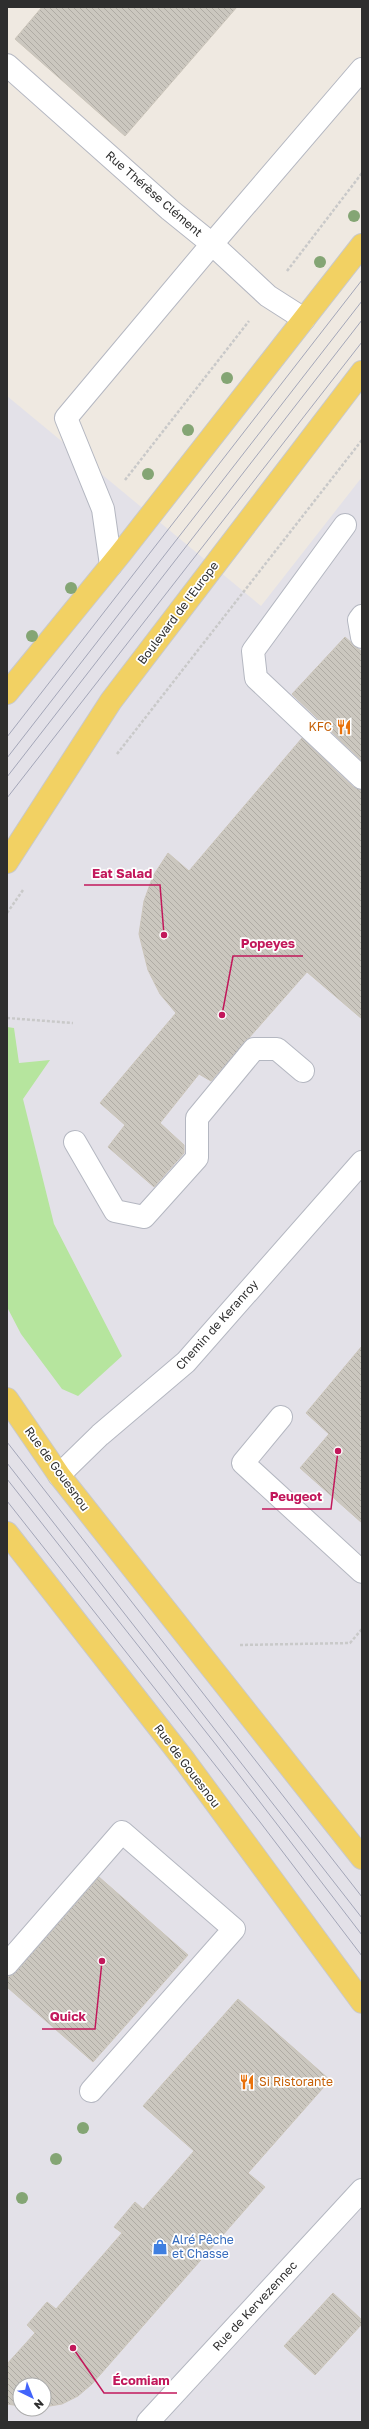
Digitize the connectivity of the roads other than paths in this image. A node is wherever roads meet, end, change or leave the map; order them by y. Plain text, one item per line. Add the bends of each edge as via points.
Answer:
1 (7, 65) edge
2 (362, 69) edge
3 (212, 244) junction
4 (362, 245) edge
5 (304, 319) junction
6 (362, 372) edge
7 (345, 525) dead end
8 (111, 565) junction
9 (362, 616) edge
10 (362, 638) edge
11 (7, 693) edge
12 (362, 778) edge
13 (7, 862) edge
14 (303, 1071) dead end
15 (75, 1142) dead end
16 (362, 1162) edge
17 (7, 1399) edge
18 (281, 1417) dead end
19 (59, 1475) junction
20 (7, 1533) edge
21 (362, 1572) edge
22 (362, 1858) edge
23 (7, 1964) edge
24 (362, 2002) edge
25 (91, 2091) dead end
26 (362, 2190) edge
27 (148, 2422) edge

1 - 3 street, Rue Thérèse Clément via 170,210
2 - 3 street
3 - 5 street, Rue Thérèse Clément via 268,296
3 - 8 street via 66,418 103,509
4 - 5 main road
5 - 8 main road
6 - 13 main road, Boulevard de l'Europe via 111,701
7 - 12 street via 253,651 256,678
8 - 11 main road
9 - 10 street via 359,620
14 - 15 street via 277,1049 254,1049 197,1118 197,1158 144,1217 115,1212
16 - 19 street, Chemin de Keranroy via 186,1362 100,1435
17 - 19 main road, Rue de Gouesnou
18 - 21 street via 243,1463
19 - 22 main road, Rue de Gouesnou
20 - 24 main road, Rue de Gouesnou via 185,1761
23 - 25 street via 122,1832 234,1929
26 - 27 street, Rue de Kervezennec

